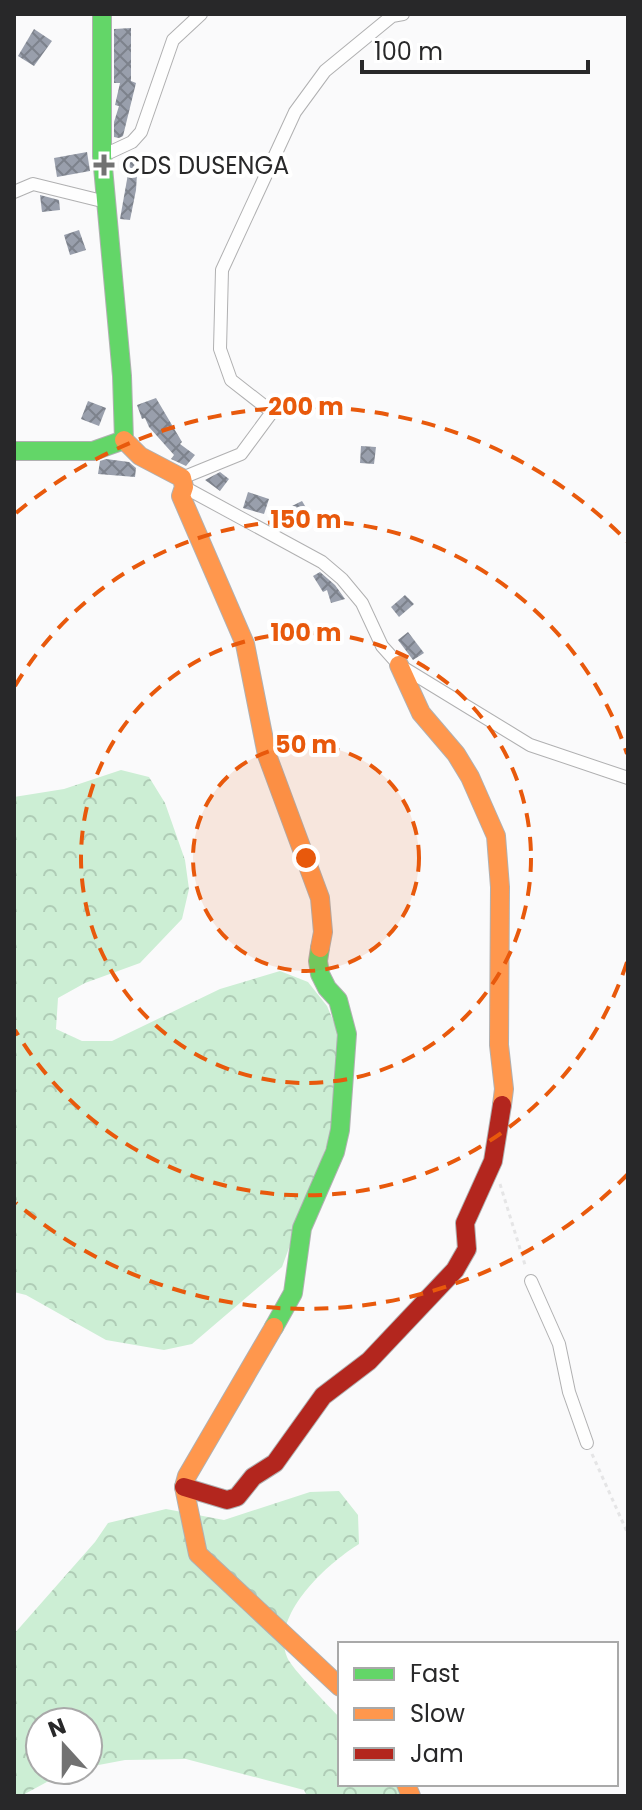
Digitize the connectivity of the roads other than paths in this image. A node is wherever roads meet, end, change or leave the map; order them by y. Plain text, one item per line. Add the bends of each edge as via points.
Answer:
1 (102, 14) edge
2 (201, 14) edge
3 (403, 14) edge
4 (102, 156) junction
5 (14, 192) edge
6 (106, 202) junction
7 (124, 440) junction
8 (14, 451) edge
9 (183, 482) junction
10 (399, 665) junction
11 (628, 778) edge
12 (531, 1281) road end
13 (587, 1443) road end
14 (184, 1487) junction
15 (338, 1685) edge

1 - 4 street
2 - 4 street via 173,40 141,132
3 - 9 street via 392,16 325,71 295,112 222,270 220,349 231,380 272,412 241,454
4 - 6 street
5 - 6 street via 33,184
6 - 7 street
7 - 8 street via 93,451
7 - 9 street
9 - 10 street via 322,562 362,603 382,646
9 - 14 street via 181,496 245,644 267,755 320,898 320,974 338,1000 347,1034 340,1130 302,1228 293,1293
10 - 11 street via 530,745
10 - 14 street via 421,713 470,777 496,836 504,1089 493,1161 465,1223 467,1249 455,1270 369,1361 323,1396 275,1463 227,1500
12 - 13 street via 559,1344
14 - 15 street via 198,1554

